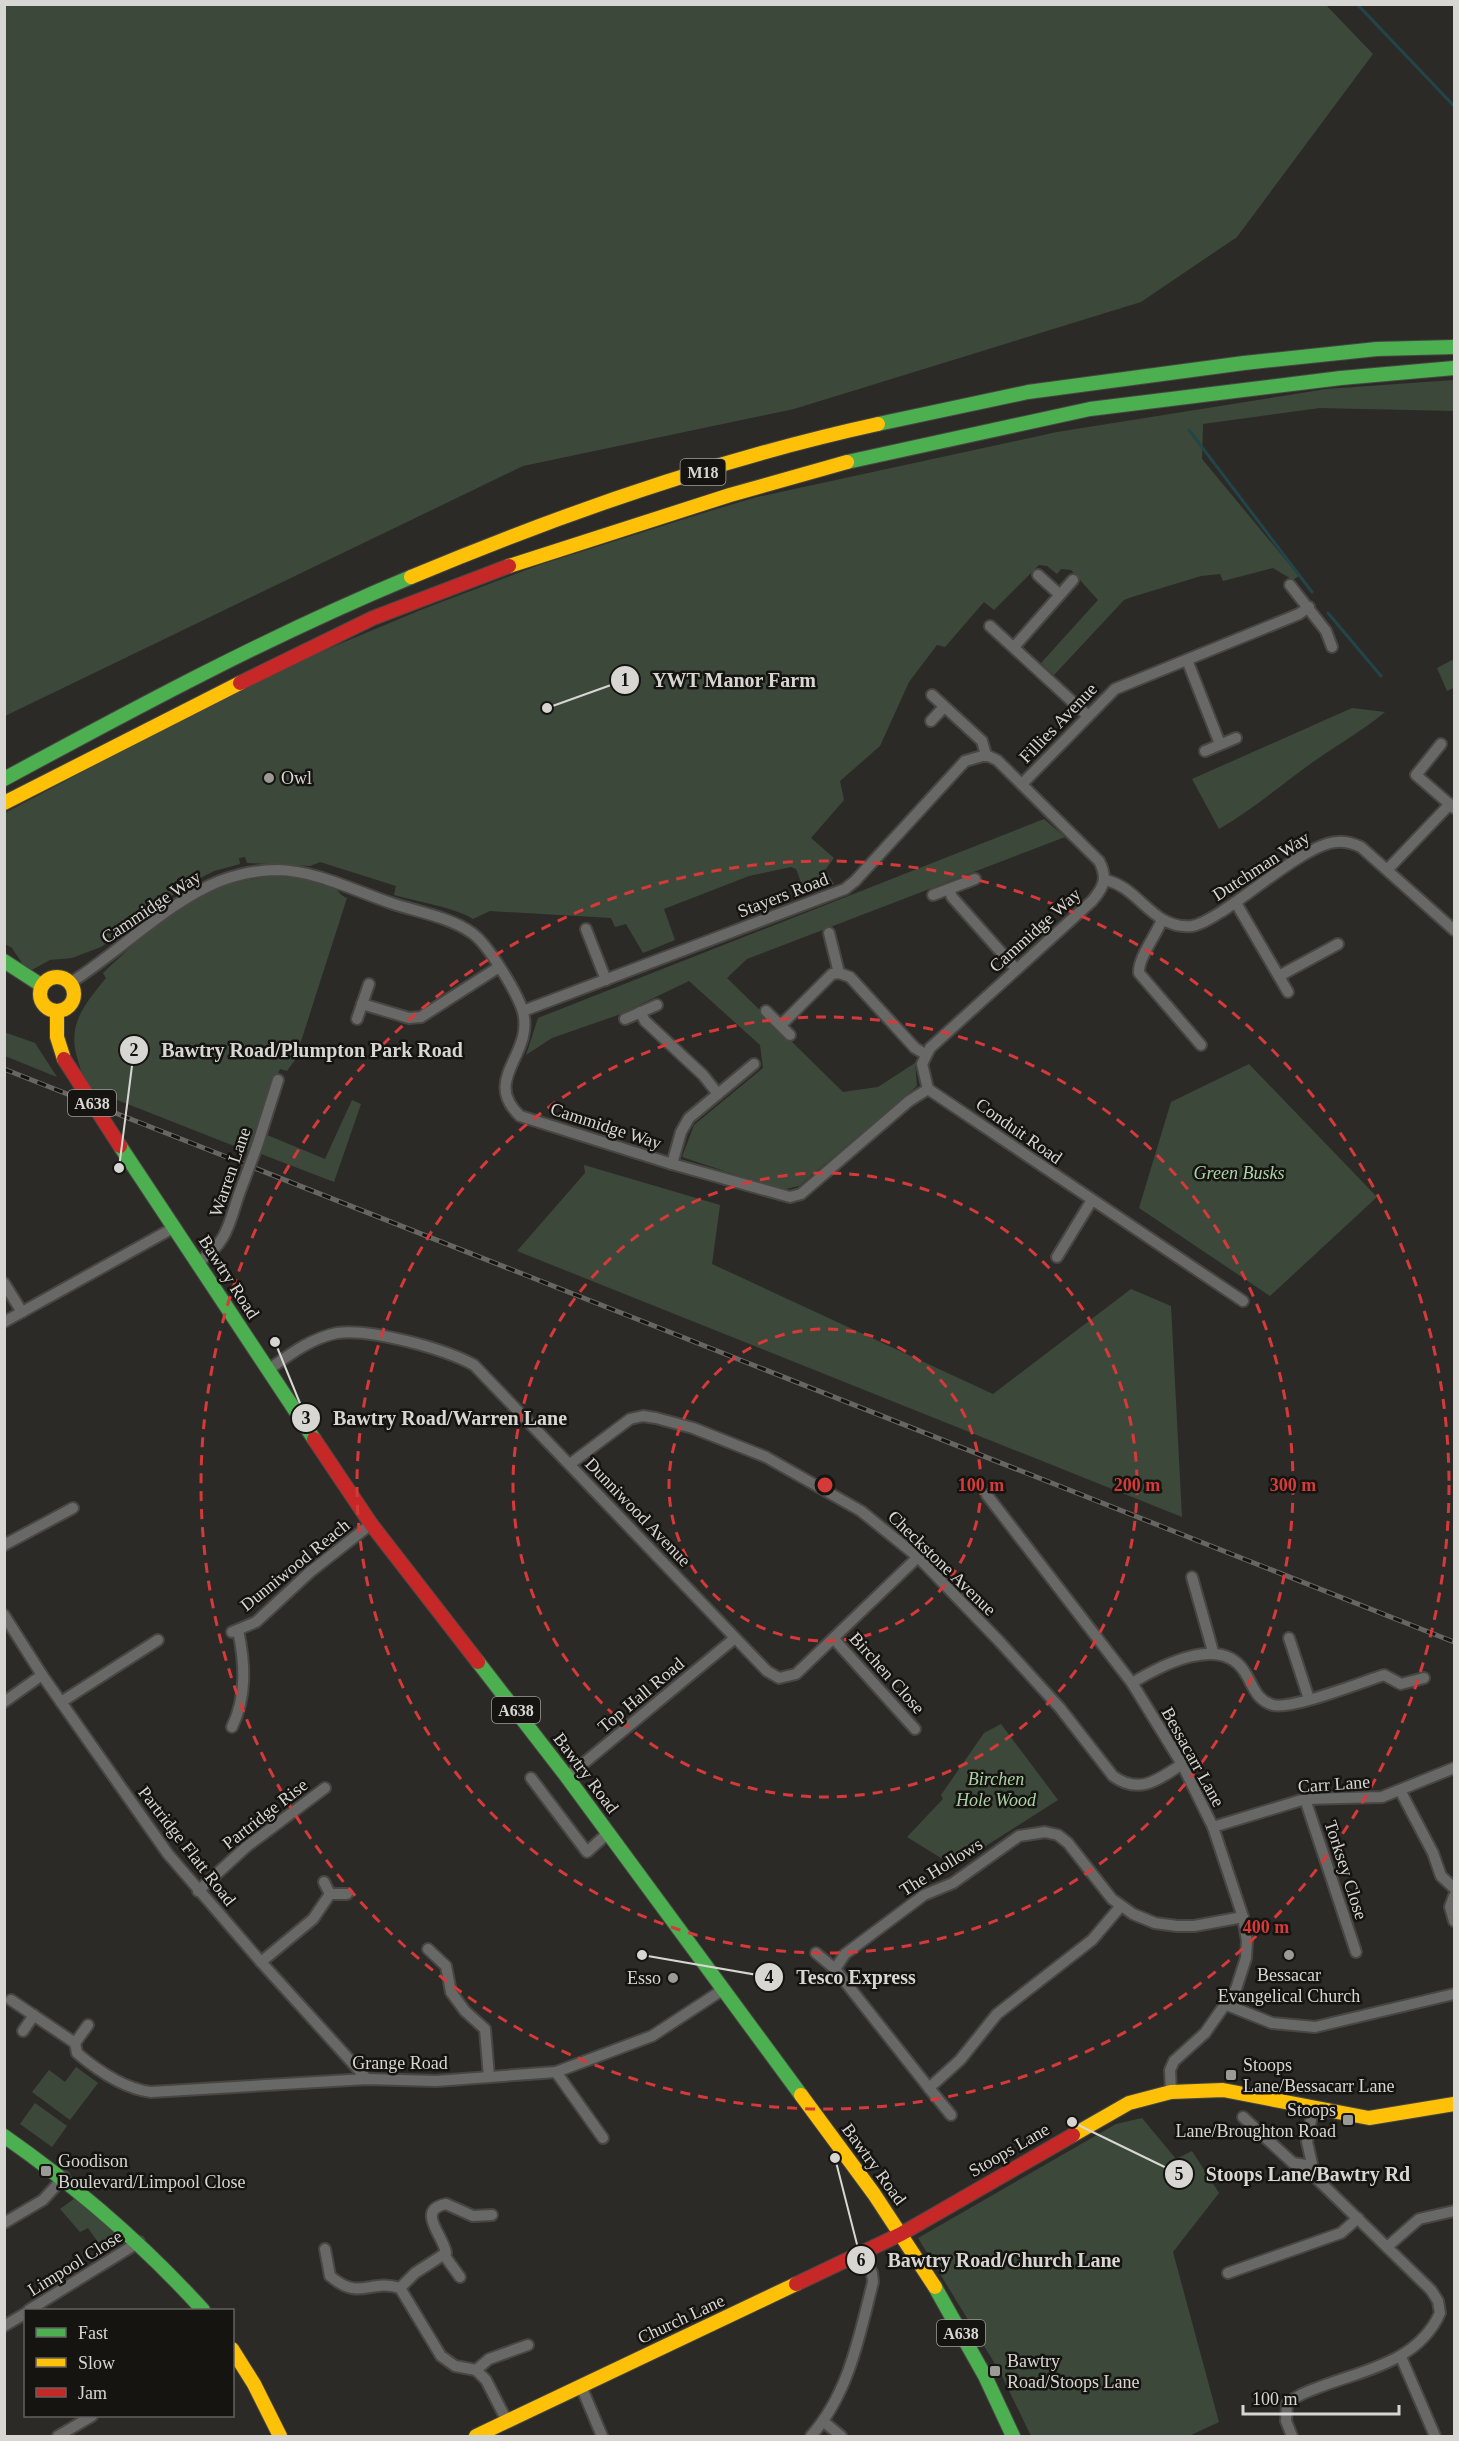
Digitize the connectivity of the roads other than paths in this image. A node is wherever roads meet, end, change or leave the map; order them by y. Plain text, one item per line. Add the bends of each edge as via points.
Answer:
1 (1455, 347) edge
2 (1455, 368) edge
3 (1038, 575) dead end
4 (1073, 580) dead end
5 (1290, 585) dead end
6 (1059, 594) junction
7 (1309, 608) junction
8 (990, 626) dead end
9 (1014, 646) junction
10 (1332, 647) dead end
11 (1187, 660) junction
12 (932, 695) dead end
13 (944, 707) junction
14 (1087, 715) junction
15 (932, 721) dead end
16 (1236, 738) dead end
17 (1220, 744) junction
18 (1441, 744) dead end
19 (1204, 751) dead end
20 (986, 755) junction
21 (4, 779) edge
22 (1022, 784) junction
23 (4, 803) edge
24 (1452, 806) edge
25 (1388, 869) junction
26 (975, 879) dead end
27 (1105, 880) junction
28 (949, 889) junction
29 (933, 895) dead end
30 (1236, 903) junction
31 (1162, 921) junction
32 (586, 929) dead end
33 (1455, 930) edge
34 (829, 933) dead end
35 (1338, 944) dead end
36 (4, 961) edge
37 (500, 967) junction
38 (1016, 969) junction
39 (839, 973) junction
40 (1279, 976) junction
41 (606, 980) junction
42 (70, 983) junction
43 (369, 984) dead end
44 (41, 985) junction
45 (1288, 992) dead end
46 (362, 1004) junction
47 (657, 1005) dead end
48 (57, 1011) junction
49 (523, 1011) junction
50 (766, 1011) dead end
51 (640, 1012) junction
52 (357, 1019) dead end
53 (625, 1019) dead end
54 (781, 1025) junction
55 (790, 1035) dead end
56 (1201, 1045) dead end
57 (924, 1054) junction
58 (754, 1064) dead end
59 (278, 1080) dead end
60 (928, 1089) junction
61 (718, 1094) junction
62 (672, 1164) junction
63 (1092, 1200) junction
64 (175, 1227) junction
65 (1057, 1257) dead end
66 (196, 1263) junction
67 (4, 1283) edge
68 (1243, 1301) dead end
69 (22, 1312) junction
70 (4, 1322) edge
71 (268, 1370) junction
72 (570, 1464) junction
73 (987, 1495) dead end
74 (73, 1508) dead end
75 (371, 1524) junction
76 (4, 1545) edge
77 (918, 1557) junction
78 (1192, 1577) dead end
79 (4, 1615) edge
80 (735, 1638) junction
81 (1289, 1638) dead end
82 (834, 1639) junction
83 (158, 1640) dead end
84 (1212, 1653) junction
85 (42, 1675) junction
86 (1424, 1678) dead end
87 (1132, 1683) junction
88 (1309, 1699) junction
89 (4, 1702) edge
90 (61, 1702) junction
91 (232, 1727) dead end
92 (915, 1729) dead end
93 (1182, 1764) junction
94 (1455, 1768) edge
95 (567, 1777) junction
96 (531, 1778) dead end
97 (325, 1788) dead end
98 (1401, 1792) junction
99 (1305, 1799) junction
100 (1213, 1827) junction
101 (609, 1833) junction
102 (324, 1882) dead end
103 (1455, 1888) edge
104 (198, 1891) junction
105 (330, 1894) junction
106 (347, 1894) dead end
107 (1455, 1896) edge
108 (1120, 1907) junction
109 (1243, 1917) junction
110 (1455, 1921) edge
111 (428, 1949) dead end
112 (1356, 1952) dead end
113 (816, 1953) dead end
114 (261, 1962) junction
115 (835, 1970) junction
116 (724, 1989) junction
117 (1455, 1994) edge
118 (11, 2000) dead end
119 (1227, 2005) junction
120 (34, 2015) junction
121 (88, 2025) dead end
122 (22, 2031) dead end
123 (75, 2043) junction
124 (556, 2072) junction
125 (489, 2077) junction
126 (367, 2079) junction
127 (929, 2088) junction
128 (1171, 2092) junction
129 (1455, 2104) edge
130 (1313, 2109) junction
131 (951, 2115) dead end
132 (1243, 2117) dead end
133 (4, 2136) edge
134 (603, 2138) dead end
135 (1312, 2166) junction
136 (64, 2177) junction
137 (1455, 2211) edge
138 (492, 2215) dead end
139 (1358, 2218) junction
140 (4, 2223) edge
141 (902, 2234) junction
142 (139, 2242) junction
143 (1387, 2247) junction
144 (325, 2249) dead end
145 (862, 2251) junction
146 (444, 2255) junction
147 (1228, 2273) dead end
148 (459, 2277) dead end
149 (400, 2288) junction
150 (32, 2309) edge
151 (202, 2309) edge
152 (24, 2314) edge
153 (4, 2326) edge
154 (528, 2345) dead end
155 (1401, 2357) junction
156 (237, 2364) edge
157 (476, 2370) junction
158 (581, 2386) junction
159 (89, 2417) edge
160 (507, 2421) junction
161 (824, 2422) junction
162 (58, 2436) edge
163 (280, 2436) edge
164 (476, 2436) edge
165 (602, 2436) edge
166 (811, 2436) edge
167 (841, 2436) edge
168 (1013, 2436) edge
169 (1292, 2436) edge
170 (1435, 2436) edge

1 - 21 main road, M18 via 1377,349 1288,358 1028,392 809,439 597,505 477,549 333,609 197,674
2 - 23 main road, M18 via 1090,409 863,458 730,495 484,574 373,618
3 - 6 street
4 - 6 street
5 - 7 street
6 - 9 street
7 - 10 street
7 - 11 street, Fillies Avenue
8 - 9 street
9 - 14 street
11 - 14 street, Fillies Avenue via 1115,689
11 - 17 street
12 - 13 street
13 - 15 street
13 - 20 street via 982,741
14 - 22 street, Fillies Avenue
16 - 17 street
17 - 19 street
18 - 24 street via 1416,775
20 - 22 street via 998,760
20 - 41 street, Stayers Road via 965,761 845,889
22 - 27 street via 1099,861
24 - 25 street
25 - 30 street, Dutchman Way via 1354,844 1332,842 1312,850
25 - 33 street, Dutchman Way
26 - 28 street
27 - 31 street via 1125,888
27 - 38 street, Cammidge Way via 1092,901
28 - 29 street
28 - 38 street
30 - 31 street, Dutchman Way via 1195,925
30 - 40 street
31 - 56 street via 1142,958 1139,973
32 - 41 street
34 - 39 street
35 - 40 street
36 - 44 main road
37 - 42 street, Cammidge Way via 482,940 458,924 318,878 270,871 251,872 210,886
37 - 46 street via 421,1017 409,1018
37 - 49 street, Cammidge Way
38 - 57 street, Cammidge Way
39 - 54 street via 832,974
39 - 57 street via 850,977
40 - 45 street
41 - 49 street, Stayers Road
42 - 44 main road via 55,976
42 - 48 main road via 72,1001
43 - 46 street
44 - 48 main road via 42,1003
46 - 52 street
47 - 51 street
48 - 64 main road, Bawtry Road / A638, bridge via 57,1037 64,1059
49 - 62 street, Cammidge Way via 523,1038 504,1091 508,1104 520,1116
50 - 54 street
51 - 53 street
51 - 61 street via 704,1074
54 - 55 street
57 - 60 street via 923,1075
58 - 61 street
59 - 66 street, Warren Lane, bridge via 224,1240
60 - 62 street, Cammidge Way via 801,1194 780,1196
60 - 63 street, Conduit Road
61 - 62 street via 689,1118
63 - 65 street
63 - 68 street, Conduit Road
64 - 66 main road, Bawtry Road / A638
64 - 69 street
66 - 71 main road, Bawtry Road / A638
67 - 69 street
69 - 70 street
71 - 72 street, Dunniwood Avenue via 314,1340 338,1333 414,1343 452,1353 490,1380
71 - 75 main road, Bawtry Road / A638
72 - 77 street, Checkstone Avenue via 630,1419 656,1418 766,1457 861,1511
72 - 80 street, Dunniwood Avenue
73 - 87 street, Bessacarr Lane
74 - 76 street
75 - 91 street, Dunniwood Reach via 310,1572 256,1622 235,1631 243,1674 241,1705
75 - 95 main road, Bawtry Road / A638
77 - 82 street, Dunniwood Avenue
77 - 93 street, Checkstone Avenue via 1033,1677 1113,1776 1142,1786 1154,1783
78 - 84 street
79 - 85 street, Partridge Flatt Road
80 - 82 street, Dunniwood Avenue via 779,1678 796,1674
80 - 95 street, Top Hall Road
81 - 88 street
82 - 92 street, Birchen Close
83 - 90 street
84 - 87 street via 1181,1661
84 - 88 street via 1235,1661 1255,1693 1272,1704 1284,1706
85 - 89 street
85 - 90 street, Partridge Flatt Road
86 - 88 street via 1401,1684 1384,1675
87 - 93 street, Bessacarr Lane
90 - 104 street, Partridge Flatt Road
93 - 100 street, Bessacarr Lane
94 - 98 street, Carr Lane
95 - 101 main road, Bawtry Road / A638
96 - 101 street via 587,1852
97 - 104 street, Partridge Rise via 246,1847
98 - 99 street, Carr Lane via 1371,1798
98 - 103 street via 1442,1876
99 - 100 street, Carr Lane
99 - 112 street, Torksey Close
100 - 109 street, Bessacarr Lane
101 - 116 main road, Bawtry Road / A638
102 - 105 street
104 - 114 street, Partridge Flatt Road
105 - 106 street
105 - 114 street via 314,1919
107 - 110 street via 1450,1907
108 - 109 street, The Hollows via 1155,1923 1178,1926
108 - 115 street, The Hollows via 1058,1835 1045,1832 1019,1836 954,1883 924,1895 845,1954
108 - 127 street via 1092,1940 997,2014 960,2060
109 - 119 street, Bessacarr Lane via 1246,1958
111 - 125 street via 446,1966 451,1992 485,2028
113 - 115 street
114 - 126 street, Partridge Flatt Road
115 - 127 street
116 - 124 street, Grange Road via 652,2036
116 - 141 main road, Bawtry Road / A638
117 - 119 street via 1315,2027 1272,2023
118 - 120 street, Grange Road
119 - 128 street, Bessacarr Lane via 1205,2033 1174,2061 1170,2070
120 - 122 street
120 - 123 street, Grange Road
121 - 123 street
123 - 126 street, Grange Road via 76,2053 84,2059 131,2088 151,2092
124 - 125 street, Grange Road
124 - 134 street
125 - 126 street, Grange Road via 436,2081
127 - 131 street
128 - 130 main road, Stoops Lane via 1223,2090
128 - 141 main road, Stoops Lane via 1115,2110
129 - 130 main road, Stoops Lane via 1369,2118
130 - 135 street via 1307,2142
132 - 135 street via 1293,2163
133 - 136 main road
135 - 139 street via 1315,2177
136 - 140 street via 43,2200
136 - 142 main road
137 - 143 street via 1419,2218
138 - 146 street via 473,2216 446,2204 435,2208 430,2216 445,2248
139 - 143 street
139 - 147 street via 1341,2233
141 - 145 main road, Church Lane
141 - 168 main road, Bawtry Road / A638 via 974,2357
142 - 150 street, Limpool Close
142 - 151 main road
143 - 155 street via 1431,2290 1440,2313 1423,2340
144 - 149 street via 330,2276 346,2288 389,2284
145 - 158 main road, Church Lane
145 - 161 street via 873,2282 843,2388
146 - 148 street
146 - 149 street
149 - 157 street via 441,2356 455,2366
152 - 153 street, Limpool Close
154 - 157 street via 489,2359
155 - 169 street via 1294,2398 1285,2413
155 - 170 street
156 - 163 main road
157 - 160 street via 490,2386
158 - 160 main road, Church Lane
158 - 165 street
159 - 162 street
160 - 164 main road, Church Lane
161 - 166 street
161 - 167 street

